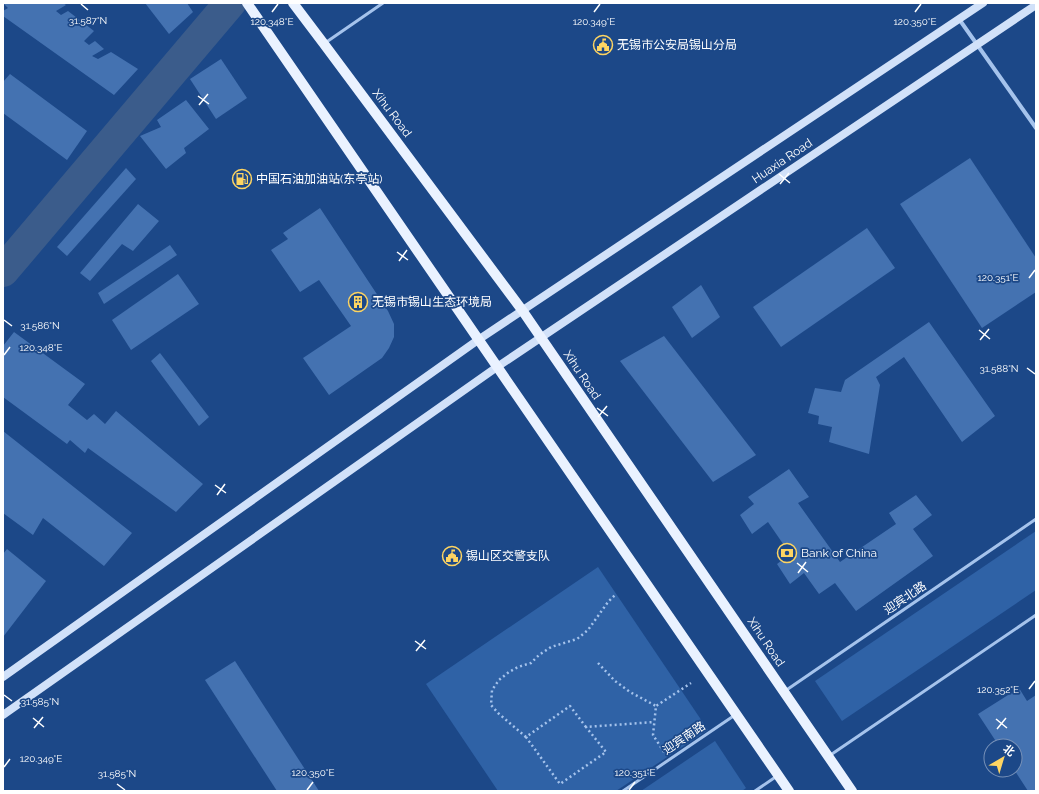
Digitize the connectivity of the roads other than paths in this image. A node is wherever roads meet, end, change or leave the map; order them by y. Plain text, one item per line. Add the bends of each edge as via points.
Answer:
1 (247, 3) edge
2 (292, 3) edge
3 (383, 3) edge
4 (982, 3) edge
5 (1036, 5) edge
6 (959, 19) junction
7 (324, 44) junction
8 (977, 44) junction
9 (1036, 128) edge
10 (522, 310) junction
11 (541, 338) junction
12 (478, 340) junction
13 (497, 367) junction
14 (1036, 519) edge
15 (1036, 615) edge
16 (3, 677) edge
17 (784, 692) junction
18 (736, 714) junction
19 (3, 715) edge
20 (828, 756) junction
21 (778, 775) junction
22 (623, 791) edge
23 (755, 791) edge
24 (789, 791) edge
25 (852, 791) edge

1 - 12 main road
2 - 7 main road, Xihu Road
3 - 7 lane
4 - 6 street, Huaxia Road
5 - 8 street, Huaxia Road
6 - 8 street
6 - 10 street, Huaxia Road
7 - 10 main road, Xihu Road
8 - 9 street
8 - 11 street, Huaxia Road
10 - 11 main road, Xihu Road
10 - 12 street, Huaxia Road
11 - 13 street, Huaxia Road
11 - 17 main road, Xihu Road
12 - 13 main road
12 - 16 street, Huaxia Road
13 - 18 main road
13 - 19 street, Huaxia Road
14 - 17 lane, 迎宾北路
15 - 20 lane
17 - 20 main road, Xihu Road
18 - 21 main road
18 - 22 lane, 迎宾南路
20 - 25 main road, Xihu Road
21 - 23 lane
21 - 24 main road

